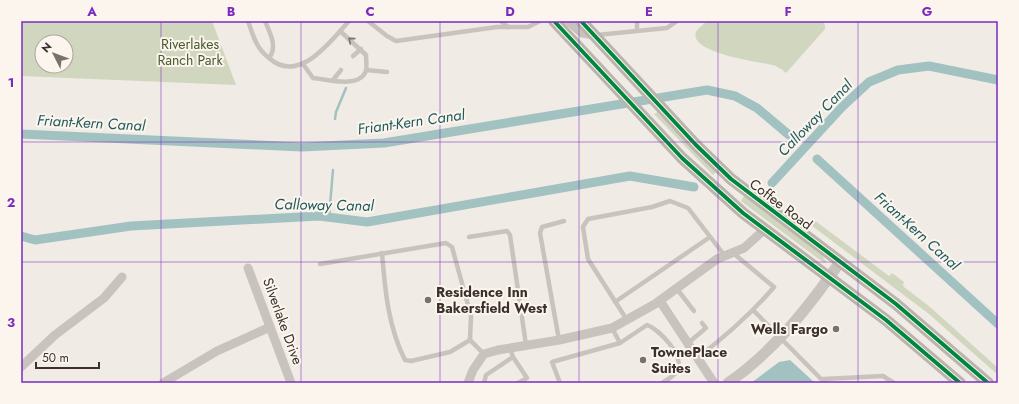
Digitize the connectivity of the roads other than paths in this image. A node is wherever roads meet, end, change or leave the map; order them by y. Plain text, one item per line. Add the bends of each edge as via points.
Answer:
1 (248, 21) edge
2 (265, 21) edge
3 (349, 21) edge
4 (368, 21) edge
5 (502, 21) edge
6 (540, 21) edge
7 (554, 21) edge
8 (568, 21) edge
9 (581, 21) edge
10 (637, 21) edge
11 (677, 21) edge
12 (508, 27) junction
13 (340, 31) junction
14 (637, 31) junction
15 (594, 35) junction
16 (361, 49) junction
17 (353, 56) dead end
18 (270, 58) junction
19 (303, 64) junction
20 (341, 70) dead end
21 (366, 70) junction
22 (387, 72) dead end
23 (332, 80) junction
24 (564, 221) dead end
25 (765, 229) junction
26 (469, 237) dead end
27 (710, 237) junction
28 (382, 253) junction
29 (729, 254) junction
30 (840, 262) junction
31 (320, 264) dead end
32 (248, 268) dead end
33 (122, 277) dead end
34 (829, 278) junction
35 (677, 289) junction
36 (660, 301) junction
37 (615, 302) junction
38 (694, 311) dead end
39 (754, 311) junction
40 (627, 320) junction
41 (702, 323) dead end
42 (270, 327) junction
43 (612, 328) junction
44 (780, 338) junction
45 (470, 340) junction
46 (559, 340) junction
47 (620, 343) junction
48 (688, 343) junction
49 (526, 345) junction
50 (510, 348) junction
51 (484, 354) junction
52 (513, 357) junction
53 (697, 358) junction
54 (21, 367) edge
55 (824, 381) edge
56 (163, 383) edge
57 (291, 383) edge
58 (468, 383) edge
59 (484, 383) edge
60 (518, 383) edge
61 (560, 383) edge
62 (662, 383) edge
63 (714, 383) edge
64 (728, 383) edge
65 (894, 383) edge
66 (960, 383) edge
67 (988, 383) edge

1 - 18 lane via 256,44
2 - 18 lane via 274,44
3 - 13 lane
4 - 12 lane via 396,41
5 - 12 lane
6 - 12 lane via 528,27
7 - 25 main road, Coffee Road via 682,158 743,213
8 - 15 street via 582,32
9 - 15 main road, Coffee Road
10 - 14 lane
11 - 14 lane via 667,28
16 -> 13 lane
13 - 19 lane via 311,60
14 - 15 lane
15 - 30 main road, Coffee Road via 731,179
16 - 17 lane
16 - 21 lane via 366,55
18 - 19 lane via 282,65
19 - 23 lane via 313,78
20 - 23 lane
21 - 22 lane
21 - 23 lane via 353,81
24 - 46 lane via 542,227 540,233
25 - 29 street via 744,248
25 - 34 main road, Coffee Road
26 - 49 lane via 507,231 510,235
27 - 29 lane
27 - 37 lane
27 - 37 lane via 688,208 670,201 652,207 588,219 583,227 588,259
28 - 31 lane
28 - 45 lane via 446,243 452,247 471,316
28 - 45 lane via 389,315 405,360 411,361 450,352
29 - 35 street via 717,259
29 - 39 lane via 774,287
30 - 34 street
30 - 67 main road, Coffee Road via 896,304
32 - 42 street, Silverlake Drive
33 - 54 street via 104,298 55,336
34 - 44 street via 806,310
34 - 66 main road, Coffee Road via 886,320
35 - 36 street
35 - 38 lane
36 - 40 street
36 - 48 street
37 - 40 lane
39 - 44 lane
39 - 53 lane
40 - 43 street
41 - 48 lane via 706,328
42 - 56 street via 217,351
42 - 57 street, Silverlake Drive
43 - 46 street
43 - 47 lane
44 - 55 lane
44 - 64 street
45 - 51 lane
46 - 49 street
47 - 61 lane via 552,362
47 - 62 lane via 647,325 659,331 676,353 679,363 674,375
48 - 53 street
49 - 50 street
50 - 51 street
50 - 52 lane
51 - 58 street
52 - 59 lane via 486,375
52 - 60 lane via 526,378
53 - 63 street
55 - 65 lane via 883,376

